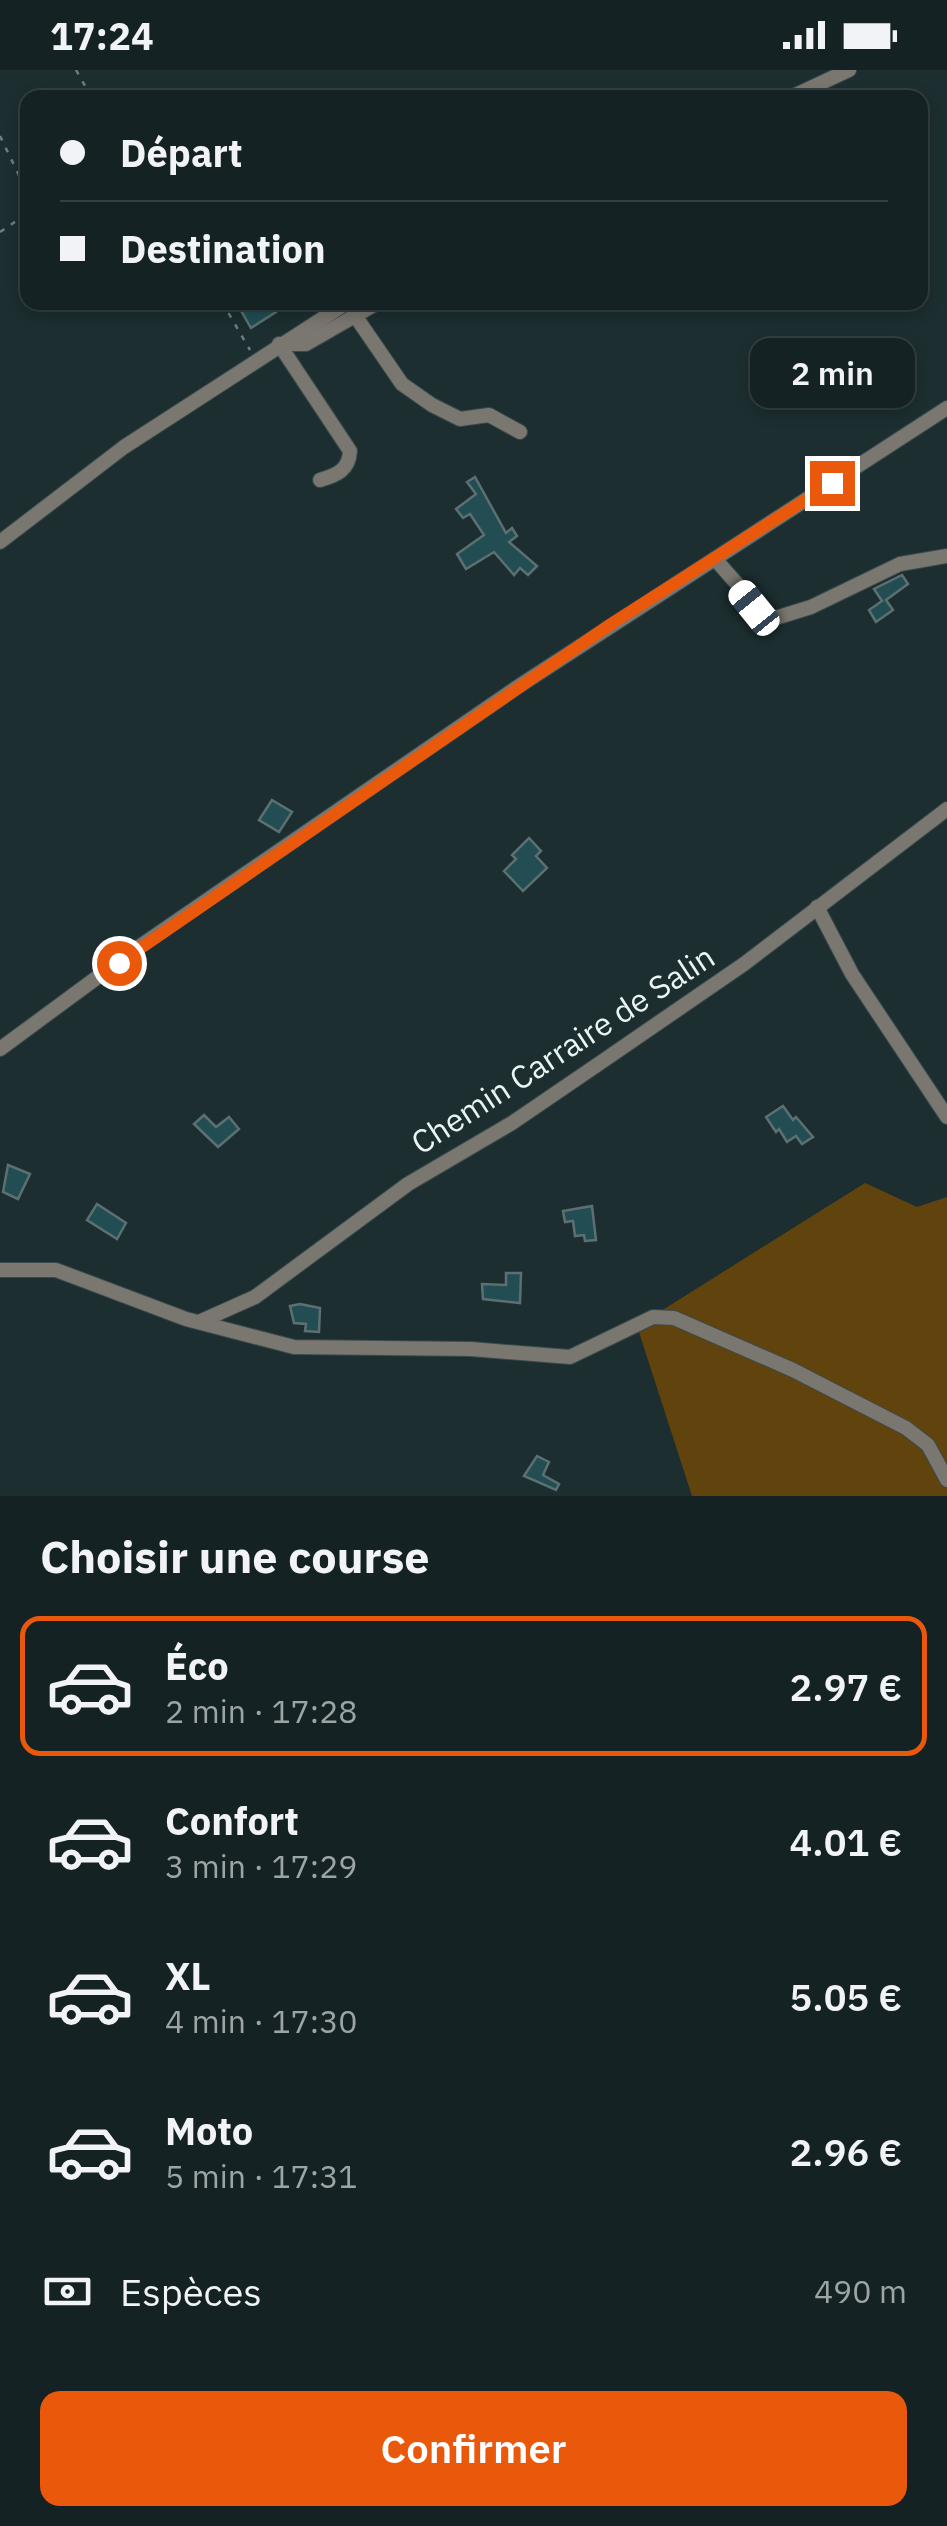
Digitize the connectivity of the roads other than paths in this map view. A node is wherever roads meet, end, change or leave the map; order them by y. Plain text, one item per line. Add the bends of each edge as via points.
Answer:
1 (849, 70) edge
2 (806, 90) edge
3 (352, 310) edge
4 (279, 344) junction
5 (947, 408) edge
6 (520, 432) dead end
7 (320, 480) dead end
8 (0, 542) edge
9 (947, 556) edge
10 (716, 559) junction
11 (947, 809) edge
12 (817, 907) junction
13 (0, 1049) edge
14 (947, 1117) edge
15 (0, 1270) edge
16 (199, 1322) junction
17 (947, 1480) edge

1 - 2 street
3 - 4 street
3 - 6 street via 402,384 460,419 489,416
4 - 7 street via 350,451 350,462 338,474
4 - 8 street via 124,447
5 - 10 street
9 - 10 street via 900,564 769,620
10 - 13 street via 498,700
11 - 12 street, Chemin Carraire de Salin
12 - 14 street via 852,974
12 - 16 street, Chemin Carraire de Salin via 569,1084 408,1184 255,1297
15 - 16 street via 72,1274
16 - 17 street via 294,1348 471,1349 549,1358 578,1355 653,1318 674,1318 906,1428 928,1445

